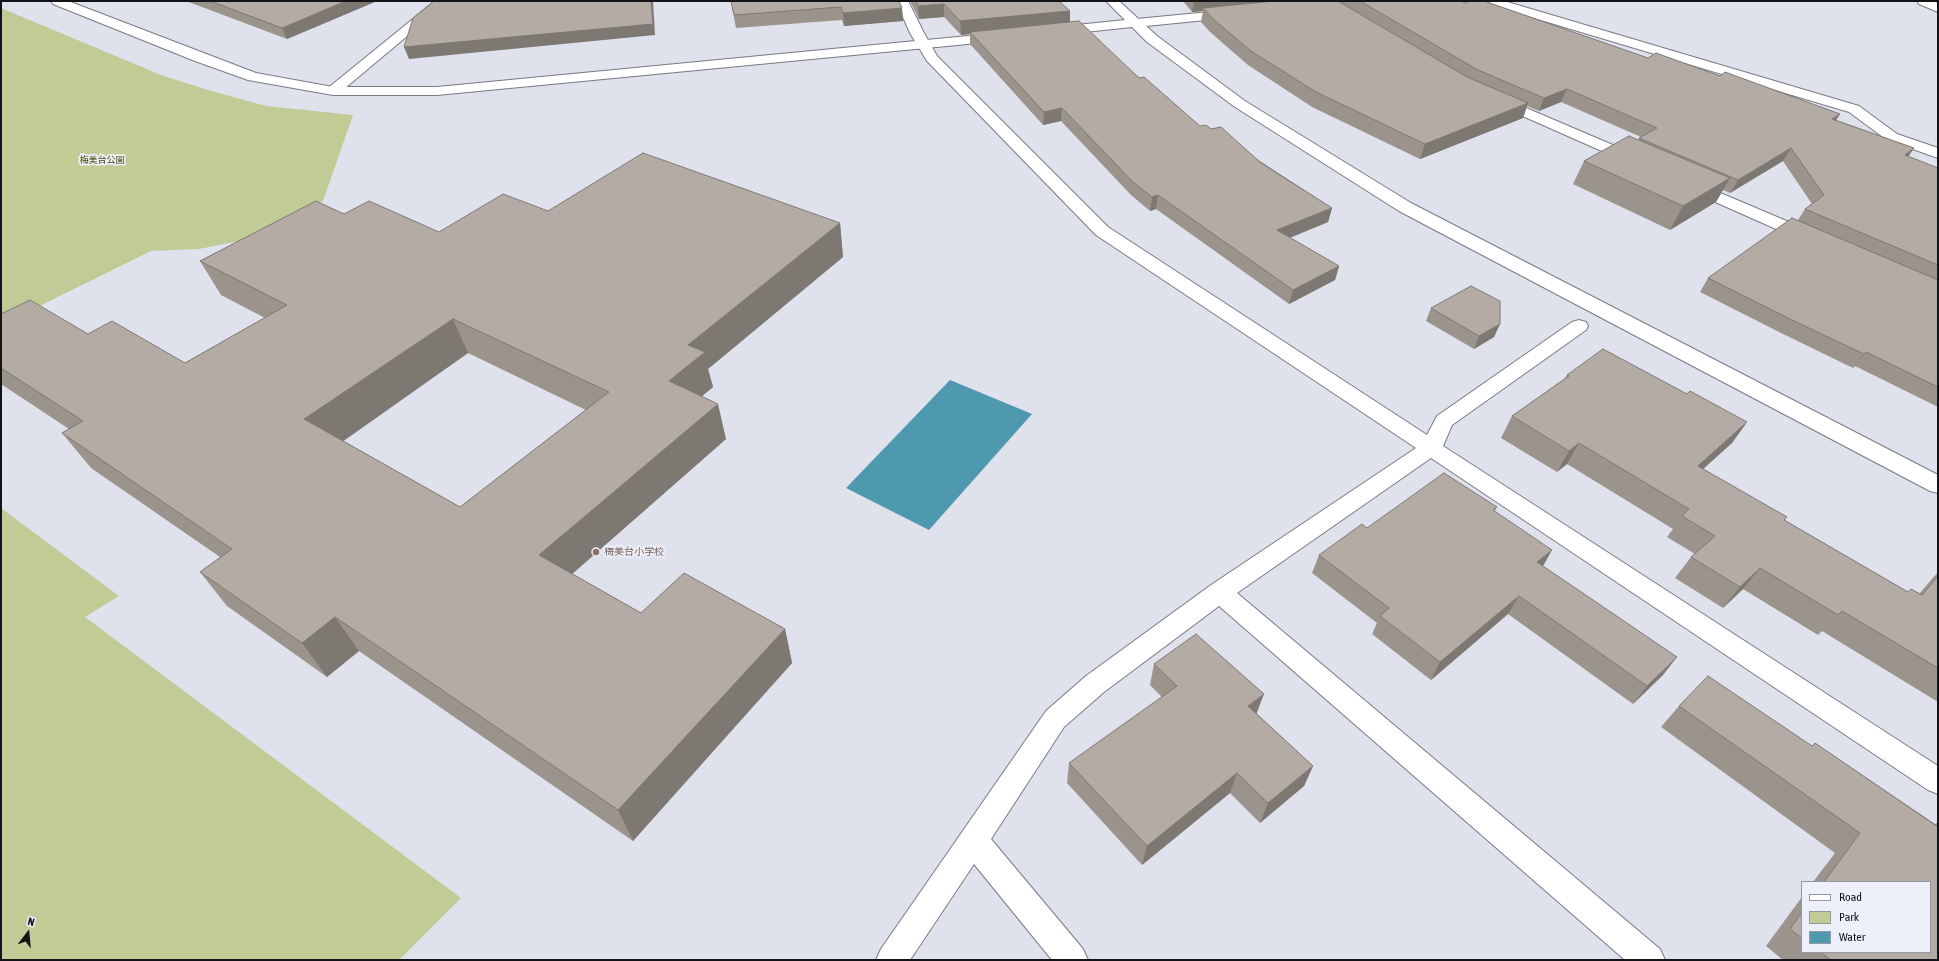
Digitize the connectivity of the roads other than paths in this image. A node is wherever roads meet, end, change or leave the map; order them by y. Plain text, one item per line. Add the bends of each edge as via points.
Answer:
1 (57, 1) edge
2 (443, 1) edge
3 (902, 1) edge
4 (1112, 1) edge
5 (1491, 1) edge
6 (1923, 1) edge
7 (1938, 8) edge
8 (1243, 12) edge
9 (1136, 23) junction
10 (1040, 33) edge
11 (1010, 36) edge
12 (924, 44) junction
13 (332, 91) junction
14 (1482, 93) edge
15 (1938, 153) edge
16 (1650, 167) edge
17 (1679, 180) edge
18 (1823, 243) edge
19 (1579, 326) dead end
20 (1431, 448) junction
21 (1938, 485) edge
22 (1220, 592) junction
23 (1938, 781) edge
24 (973, 840) junction
25 (892, 960) edge
26 (1072, 960) edge
27 (1649, 960) edge

1 - 13 street via 253,77
2 - 13 street
3 - 12 street
4 - 9 street
5 - 15 street via 1854,109 1892,137
6 - 7 street
8 - 9 street
9 - 10 street
9 - 21 street via 1152,39 1184,60 1240,104 1405,207
11 - 12 street
12 - 13 street via 437,91
12 - 20 street via 932,58 1102,231
14 - 16 street
17 - 18 street
19 - 20 street via 1444,421
20 - 22 street
20 - 23 street
22 - 24 street via 1095,684 1055,719
22 - 27 street
24 - 25 street
24 - 26 street

